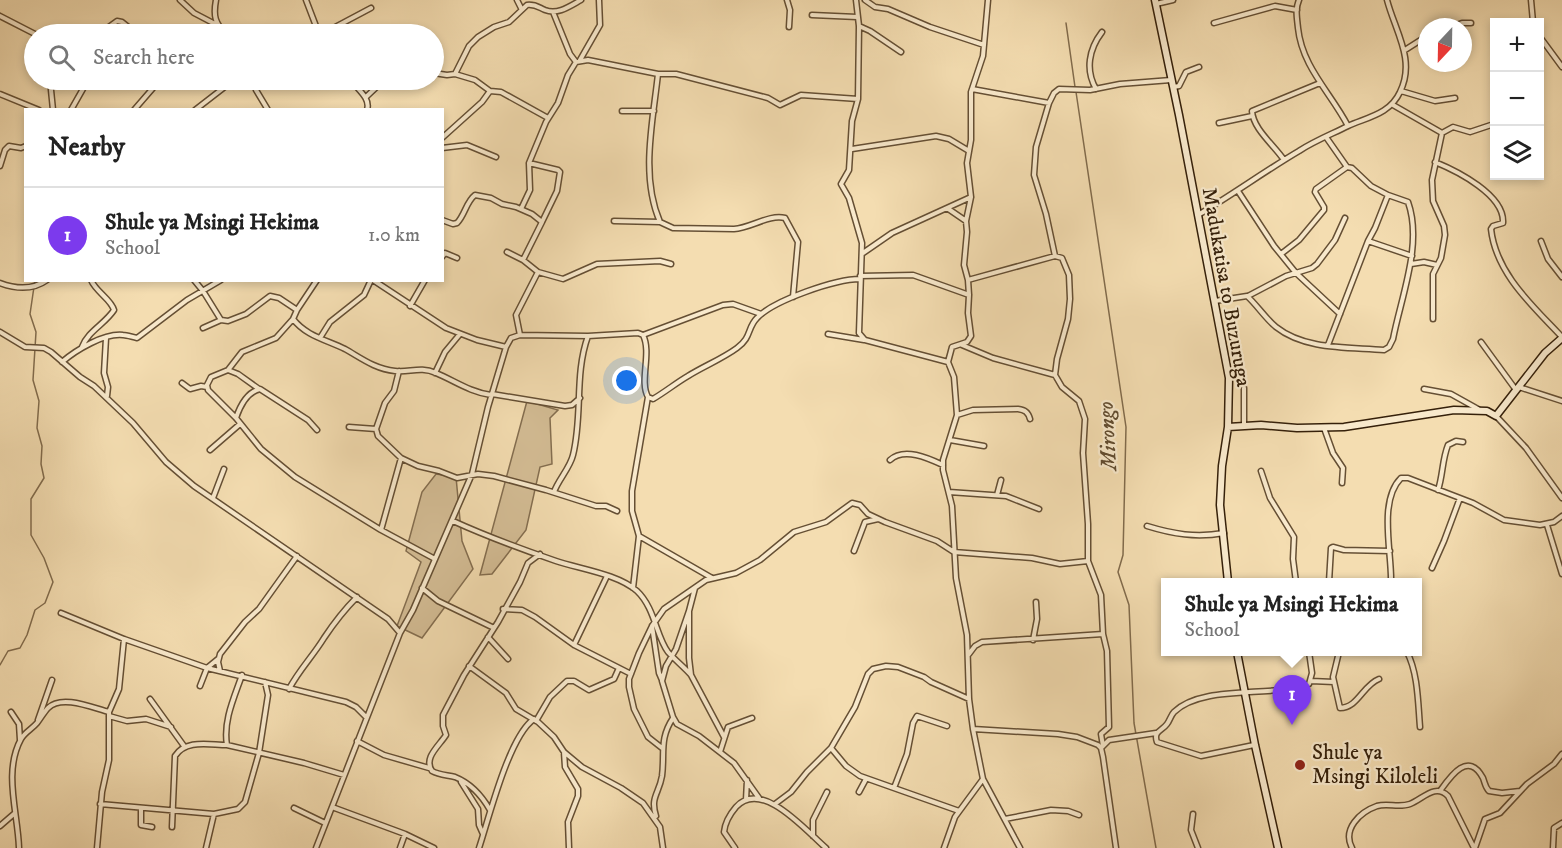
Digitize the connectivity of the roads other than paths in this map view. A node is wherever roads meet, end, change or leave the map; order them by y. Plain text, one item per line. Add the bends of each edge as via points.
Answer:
1 (180, 0) edge
2 (216, 0) edge
3 (306, 0) edge
4 (517, 0) edge
5 (540, 0) edge
6 (582, 0) edge
7 (599, 0) edge
8 (787, 0) edge
9 (856, 0) edge
10 (865, 0) edge
11 (988, 0) edge
12 (1173, 0) edge
13 (1274, 0) edge
14 (1299, 0) edge
15 (1387, 0) edge
16 (1531, 0) edge
17 (1155, 2) edge
18 (538, 6) junction
19 (1275, 6) junction
20 (371, 8) dead end
21 (521, 9) junction
22 (1297, 10) junction
23 (553, 12) junction
24 (812, 15) dead end
25 (0, 16) edge
26 (857, 17) junction
27 (1533, 18) edge
28 (1214, 22) dead end
29 (218, 24) joint
30 (316, 24) edge
31 (340, 24) edge
32 (859, 26) junction
33 (789, 27) dead end
34 (24, 28) edge
35 (1101, 32) dead end
36 (1418, 42) edge
37 (1544, 42) edge
38 (984, 45) junction
39 (1405, 50) junction
40 (901, 52) dead end
41 (1560, 59) edge
42 (578, 61) junction
43 (1199, 67) dead end
44 (1562, 67) edge
45 (454, 74) junction
46 (658, 74) junction
47 (444, 75) edge
48 (1320, 83) junction
49 (1172, 84) junction
50 (972, 89) junction
51 (1096, 89) junction
52 (51, 90) edge
53 (82, 90) edge
54 (151, 90) edge
55 (221, 90) edge
56 (256, 90) edge
57 (359, 90) edge
58 (374, 90) edge
59 (490, 91) junction
60 (1401, 91) junction
61 (0, 94) edge
62 (366, 98) junction
63 (1455, 98) dead end
64 (858, 99) junction
65 (1048, 103) junction
66 (1393, 105) junction
67 (34, 108) edge
68 (53, 108) edge
69 (72, 108) edge
70 (136, 108) edge
71 (198, 108) edge
72 (267, 108) edge
73 (367, 108) edge
74 (622, 111) dead end
75 (654, 111) junction
76 (1252, 116) junction
77 (548, 118) junction
78 (1220, 123) dead end
79 (1490, 125) edge
80 (1348, 126) junction
81 (1442, 133) junction
82 (444, 136) edge
83 (1326, 137) junction
84 (24, 147) edge
85 (444, 148) edge
86 (852, 149) junction
87 (969, 151) junction
88 (496, 157) dead end
89 (1284, 160) junction
90 (1435, 162) junction
91 (529, 164) junction
92 (0, 166) edge
93 (1347, 167) junction
94 (1238, 191) junction
95 (1388, 195) junction
96 (971, 197) junction
97 (948, 208) junction
98 (521, 209) junction
99 (1197, 215) junction
100 (1346, 218) dead end
101 (444, 221) edge
102 (614, 221) dead end
103 (966, 221) junction
104 (542, 222) junction
105 (660, 222) junction
106 (1368, 241) junction
107 (1541, 241) dead end
108 (507, 252) dead end
109 (863, 254) junction
110 (1281, 254) junction
111 (444, 255) edge
112 (1055, 256) junction
113 (1412, 256) junction
114 (457, 258) dead end
115 (522, 260) junction
116 (671, 264) dead end
117 (1411, 264) junction
118 (1437, 265) junction
119 (538, 272) junction
120 (1296, 273) junction
121 (1562, 277) edge
122 (860, 278) junction
123 (968, 280) junction
124 (43, 282) edge
125 (93, 282) edge
126 (196, 282) edge
127 (218, 282) edge
128 (317, 282) edge
129 (371, 282) edge
130 (375, 282) edge
131 (424, 282) edge
132 (0, 283) edge
133 (203, 291) junction
134 (969, 295) junction
135 (1247, 296) junction
136 (793, 297) junction
137 (1215, 301) junction
138 (410, 306) junction
139 (297, 310) junction
140 (761, 314) junction
141 (1340, 314) junction
142 (293, 319) junction
143 (1433, 319) dead end
144 (221, 321) junction
145 (202, 328) dead end
146 (0, 332) edge
147 (460, 334) junction
148 (828, 334) dead end
149 (520, 335) junction
150 (643, 335) junction
151 (588, 336) junction
152 (1562, 337) edge
153 (106, 338) junction
154 (320, 338) junction
155 (865, 340) junction
156 (1481, 342) dead end
157 (961, 344) junction
158 (1328, 345) junction
159 (82, 347) junction
160 (506, 347) junction
161 (62, 362) junction
162 (948, 362) junction
163 (228, 370) junction
164 (399, 371) junction
165 (435, 373) junction
166 (1055, 375) junction
167 (182, 383) dead end
168 (207, 387) junction
169 (1244, 388) dead end
170 (260, 389) junction
171 (1424, 389) dead end
172 (1518, 389) junction
173 (492, 394) junction
174 (106, 396) junction
175 (648, 397) junction
176 (580, 398) junction
177 (1562, 401) edge
178 (1478, 409) junction
179 (957, 415) junction
180 (1497, 416) junction
181 (236, 418) junction
182 (1030, 419) dead end
183 (240, 424) junction
184 (1244, 425) junction
185 (349, 427) dead end
186 (1228, 427) junction
187 (1324, 428) junction
188 (376, 429) junction
189 (317, 430) dead end
190 (950, 440) junction
191 (1463, 442) dead end
192 (984, 446) dead end
193 (210, 450) dead end
194 (401, 458) junction
195 (890, 460) dead end
196 (943, 465) junction
197 (224, 470) dead end
198 (1261, 471) dead end
199 (472, 474) junction
200 (1001, 480) dead end
201 (1342, 483) dead end
202 (1438, 490) junction
203 (554, 492) junction
204 (949, 492) junction
205 (997, 495) junction
206 (213, 498) junction
207 (1460, 498) junction
208 (1562, 498) edge
209 (1039, 509) dead end
210 (617, 511) dead end
211 (1562, 516) edge
212 (878, 519) junction
213 (453, 520) junction
214 (1547, 525) junction
215 (1147, 526) dead end
216 (381, 530) junction
217 (1224, 533) junction
218 (639, 536) junction
219 (854, 551) dead end
220 (1390, 551) junction
221 (954, 552) junction
222 (540, 554) junction
223 (297, 556) junction
224 (435, 559) junction
225 (1088, 561) junction
226 (1432, 568) dead end
227 (1562, 574) edge
228 (607, 576) junction
229 (713, 578) junction
230 (1228, 578) edge
231 (1295, 578) edge
232 (1329, 578) edge
233 (1392, 578) edge
234 (695, 587) junction
235 (422, 588) junction
236 (633, 588) junction
237 (357, 597) junction
238 (1036, 602) dead end
239 (504, 609) junction
240 (689, 611) junction
241 (61, 613) dead end
242 (656, 621) junction
243 (652, 626) junction
244 (494, 628) junction
245 (400, 633) junction
246 (1103, 634) junction
247 (488, 637) junction
248 (124, 639) junction
249 (1033, 640) junction
250 (574, 645) junction
251 (969, 654) junction
252 (672, 656) junction
253 (1238, 656) edge
254 (1309, 656) edge
255 (1338, 656) edge
256 (1409, 656) edge
257 (218, 658) junction
258 (508, 659) dead end
259 (469, 666) junction
260 (207, 668) junction
261 (620, 668) junction
262 (220, 671) junction
263 (631, 674) junction
264 (242, 675) junction
265 (692, 675) junction
266 (1379, 679) dead end
267 (52, 680) dead end
268 (662, 681) junction
269 (1311, 681) junction
270 (265, 682) junction
271 (1334, 682) junction
272 (200, 686) dead end
273 (289, 689) junction
274 (1245, 693) junction
275 (150, 699) dead end
276 (969, 699) junction
277 (11, 712) dead end
278 (109, 714) junction
279 (366, 717) junction
280 (673, 717) junction
281 (752, 718) dead end
282 (535, 720) junction
283 (37, 724) junction
284 (947, 726) dead end
285 (1420, 727) dead end
286 (171, 728) junction
287 (973, 729) junction
288 (1157, 733) junction
289 (724, 737) junction
290 (20, 741) junction
291 (357, 741) junction
292 (1255, 744) junction
293 (227, 745) junction
294 (184, 746) junction
295 (1102, 747) junction
296 (662, 748) junction
297 (831, 748) junction
298 (564, 752) junction
299 (720, 752) junction
300 (259, 753) junction
301 (1562, 754) edge
302 (429, 768) junction
303 (344, 775) junction
304 (866, 779) junction
305 (983, 779) junction
306 (460, 780) junction
307 (747, 780) junction
308 (894, 788) junction
309 (1440, 791) junction
310 (1520, 791) junction
311 (826, 792) dead end
312 (859, 792) dead end
313 (759, 798) junction
314 (746, 800) junction
315 (100, 804) junction
316 (774, 804) junction
317 (332, 807) junction
318 (294, 808) dead end
319 (141, 809) junction
320 (172, 809) junction
321 (490, 810) junction
322 (959, 811) junction
323 (16, 813) junction
324 (214, 814) junction
325 (1192, 814) dead end
326 (1079, 815) dead end
327 (1005, 819) junction
328 (656, 820) junction
329 (325, 823) junction
330 (1562, 824) edge
331 (0, 826) edge
332 (152, 827) dead end
333 (172, 827) dead end
334 (405, 834) junction
335 (483, 835) junction
336 (813, 837) junction
337 (1276, 847) edge
338 (19, 848) edge
339 (97, 848) edge
340 (206, 848) edge
341 (316, 848) edge
342 (400, 848) edge
343 (434, 848) edge
344 (479, 848) edge
345 (569, 848) edge
346 (663, 848) edge
347 (735, 848) edge
348 (826, 848) edge
349 (944, 848) edge
350 (1020, 848) edge
351 (1116, 848) edge
352 (1197, 848) edge
353 (1352, 848) edge
354 (1475, 848) edge
355 (1553, 848) edge

1 - 29 street via 194,13
2 - 29 street via 214,15
3 - 30 street
4 - 21 street
5 - 18 street
6 - 23 street
7 - 42 street via 600,25
8 - 33 street
9 - 26 street
10 - 38 street via 875,7
11 - 38 street
12 - 17 street
13 - 19 street
14 - 22 street
15 - 39 street
16 - 27 street
17 - 49 main road, Madukatisa to Buzuruga
18 - 21 street
18 - 23 street
19 - 22 street
19 - 28 street
20 - 31 street
21 - 45 street via 509,22 478,37
22 - 48 street via 1300,46
23 - 42 street via 570,54
24 - 26 street
25 - 34 street
26 - 32 street
32 - 40 street
32 - 64 street
35 - 51 street via 1090,58 1090,76
36 - 39 street
37 - 41 street
38 - 50 street
39 - 60 street
41 - 44 street
42 - 46 street
42 - 77 street via 567,75 556,108
43 - 49 street via 1186,72 1179,86
45 - 47 street
45 - 59 street via 475,80
46 - 64 street via 685,76 768,98 780,105 801,95
46 - 75 street
48 - 76 street via 1253,110
48 - 80 street
49 - 51 street via 1120,84
49 - 99 main road, Madukatisa to Buzuruga
50 - 65 street
50 - 87 street
51 - 65 street via 1059,89
52 - 68 street
53 - 69 street
54 - 70 street
55 - 71 street
56 - 72 street
57 - 62 street
58 - 62 street
59 - 77 street via 501,92
59 - 82 street
60 - 63 street via 1435,101
60 - 66 street
61 - 67 street
62 - 73 street
64 - 86 street via 852,121
65 - 112 street via 1036,147 1034,175
66 - 80 street
66 - 81 street
74 - 75 street
75 - 105 street via 650,177
76 - 78 street
76 - 89 street
77 - 91 street
79 - 81 street via 1470,132 1453,128
80 - 83 street
81 - 90 street
83 - 89 street
83 - 93 street
84 - 92 street via 9,146
85 - 88 street via 467,145
86 - 87 street via 929,136 949,139
86 - 109 street via 849,170 841,186 849,198
87 - 96 street
89 - 94 street
90 - 118 street via 1433,201 1445,236
90 - 152 street via 1483,189 1502,210 1503,222 1491,229 1495,249 1517,288
91 - 98 street via 530,190
91 - 104 street via 560,172 557,191
93 - 95 street
93 - 110 street via 1316,189 1324,210 1299,240
94 - 99 street
94 - 110 street
95 - 106 street
95 - 113 street via 1408,202
96 - 97 street
96 - 103 street
97 - 103 street
97 - 109 street via 892,233
98 - 101 street via 475,195 457,223
98 - 104 street
99 - 137 main road, Madukatisa to Buzuruga
100 - 120 street via 1317,264
102 - 105 street
103 - 123 street via 964,265
104 - 115 street
105 - 136 street via 673,228 734,229 776,217 784,219 798,242
106 - 113 street
106 - 141 street
107 - 121 street via 1548,259
108 - 115 street
109 - 122 street
110 - 120 street
111 - 114 street
112 - 123 street
112 - 166 street via 1062,258 1066,266 1070,287 1070,310
113 - 117 street
115 - 119 street
116 - 119 street via 597,264 563,279
117 - 118 street
117 - 158 street via 1389,347 1383,350
118 - 143 street via 1433,274
119 - 149 street via 516,315
120 - 135 street
120 - 141 street
122 - 134 street via 913,275
122 - 136 street
122 - 155 street via 859,333
123 - 134 street
124 - 132 street via 17,288
125 - 159 street via 114,310
126 - 133 street
127 - 133 street
128 - 139 street
129 - 154 street via 364,294 330,322
130 - 138 street
131 - 138 street
133 - 144 street
133 - 153 street via 136,338 121,334
134 - 157 street via 970,336 968,342
135 - 137 street
135 - 158 street via 1274,326 1293,339
136 - 140 street
137 - 186 main road, Madukatisa to Buzuruga via 1229,378
138 - 147 street
139 - 142 street
139 - 144 street via 270,296 246,314
140 - 150 street via 734,304 723,305
140 - 175 street via 748,339 736,349 657,397
141 - 158 street
142 - 154 street via 303,330
142 - 163 street via 276,338 239,354
144 - 145 street
146 - 161 street via 25,347 44,348
147 - 160 street
147 - 165 street
148 - 155 street
149 - 151 street
149 - 160 street
150 - 151 street
150 - 175 street
151 - 176 street via 580,372
152 - 172 main road
153 - 159 street
153 - 174 street
154 - 164 street via 368,363
155 - 162 street
156 - 172 street
157 - 162 street via 952,347
157 - 166 street via 993,358
159 - 161 street
160 - 173 street
161 - 174 street
162 - 179 street via 954,377
163 - 168 street via 211,377
163 - 170 street
164 - 165 street
164 - 188 street
165 - 173 street via 470,390
166 - 225 street via 1079,401 1084,414
167 - 168 street via 190,389
168 - 181 street
169 - 184 street
170 - 181 street via 245,398
170 - 189 street
171 - 178 street via 1451,394
172 - 177 street
172 - 180 main road
173 - 176 street via 565,406
173 - 199 street
174 - 206 street via 166,462
175 - 218 street via 632,491 632,511
176 - 203 street via 572,459
178 - 180 main road
178 - 187 main road
179 - 182 street via 973,410 1018,409 1029,413
179 - 190 street
180 - 208 street
181 - 183 street
183 - 193 street
183 - 216 street via 261,449 295,477
184 - 186 main road
184 - 187 main road
185 - 188 street
186 - 217 main road, Madukatisa to Buzuruga via 1220,485
187 - 201 street via 1343,468
188 - 194 street via 378,436
190 - 192 street
190 - 196 street
191 - 202 street via 1448,445
194 - 199 street via 457,478
194 - 216 street
195 - 196 street via 898,454 911,454
196 - 204 street
197 - 206 street
198 - 231 street via 1270,498 1294,537
199 - 203 street
199 - 213 street
200 - 205 street
202 - 207 street
202 - 220 street via 1408,478 1398,481 1388,509
203 - 210 street
204 - 205 street
204 - 221 street
205 - 209 street via 1013,497
206 - 223 street
207 - 214 street via 1504,520
207 - 226 street
211 - 214 street
212 - 219 street via 865,522
212 - 221 street via 937,541
212 - 229 street via 859,503 852,503 826,522 794,532 744,569
213 - 222 street
213 - 224 street
214 - 227 street
215 - 217 street via 1190,536
216 - 224 street
217 - 230 main road, Madukatisa to Buzuruga
218 - 229 street
218 - 236 street
220 - 232 street via 1333,547
220 - 233 street
221 - 225 street via 1060,564
221 - 251 street
222 - 228 street
222 - 239 street via 528,563
223 - 237 street
223 - 257 street
224 - 235 street
225 - 246 street via 1101,591
228 - 236 street
228 - 250 street
229 - 234 street
234 - 240 street
234 - 242 street via 670,603
235 - 244 street via 438,601
235 - 245 street
236 - 242 street
237 - 245 street via 388,618
237 - 273 street via 332,625
238 - 249 street
239 - 244 street
239 - 250 street via 522,610 536,617
240 - 252 street
240 - 265 street
241 - 248 street
242 - 243 street
242 - 252 street
243 - 263 street
243 - 268 street
244 - 247 street
245 - 279 street
246 - 249 street
246 - 295 street via 1109,727 1101,734
247 - 258 street
247 - 259 street
248 - 260 street
248 - 278 street via 119,689
249 - 251 street via 982,642
250 - 261 street
251 - 276 street
252 - 265 street
252 - 268 street
253 - 274 main road
254 - 269 street
255 - 271 street
256 - 285 street
257 - 260 street
257 - 262 street
259 - 282 street via 506,693 516,709
259 - 302 street via 443,715 446,735 432,754
260 - 262 street
260 - 272 street
261 - 263 street
261 - 282 street via 614,679 589,690 567,681
262 - 264 street
263 - 296 street via 629,687 634,709 648,737
264 - 270 street
264 - 293 street via 225,733
265 - 289 street
266 - 271 street via 1344,709 1339,706
267 - 283 street
268 - 280 street
269 - 271 street
269 - 274 street via 1306,685
270 - 273 street
270 - 300 street via 268,695
273 - 279 street via 346,702
274 - 288 street via 1228,692 1192,702 1177,709
274 - 292 main road
275 - 286 street
276 - 287 street
276 - 297 street via 898,667 879,667 868,674 855,707
277 - 290 street via 19,724
278 - 283 street via 62,702 48,708
278 - 286 street via 127,721 146,719
278 - 315 street via 109,760
279 - 291 street
280 - 296 street
280 - 299 street via 677,724
281 - 289 street via 730,726
282 - 298 street
282 - 321 street via 513,751
283 - 290 street
284 - 308 street via 917,716
286 - 294 street
287 - 295 street via 1058,734
287 - 305 street
288 - 292 street via 1160,743 1198,756
288 - 295 street via 1109,740
289 - 299 street
290 - 323 street via 12,780
291 - 302 street via 384,755
291 - 303 street
292 - 337 main road
293 - 294 street
293 - 300 street
294 - 320 street via 175,756
295 - 351 street
296 - 328 street via 662,775 652,803
297 - 304 street via 846,766
297 - 316 street via 791,792
298 - 328 street via 582,767 632,794
298 - 345 street via 566,769 578,789 568,822
299 - 307 street
300 - 303 street
300 - 324 street via 245,802 233,811
301 - 310 street
302 - 306 street
303 - 317 street
304 - 308 street
304 - 312 street
305 - 322 street
305 - 327 street
306 - 321 street
306 - 335 street via 478,809
307 - 313 street
307 - 314 street
308 - 322 street
309 - 310 street via 1452,774 1465,766 1476,769 1489,791
309 - 353 street via 1409,804 1377,806 1363,814 1349,830
309 - 354 street via 1448,796
310 - 354 street via 1497,815 1485,819
311 - 336 street via 813,820
313 - 314 street
313 - 316 street
314 - 347 street via 735,808 724,827
315 - 319 street
315 - 339 street
316 - 336 street
317 - 329 street
317 - 334 street
318 - 329 street
319 - 320 street
319 - 332 street via 141,825
320 - 324 street
320 - 333 street
321 - 335 street
322 - 349 street
323 - 331 street
323 - 338 street
324 - 340 street
325 - 352 street via 1191,830
326 - 327 street via 1060,809
327 - 350 street
328 - 346 street
329 - 341 street
330 - 355 street via 1554,828
334 - 342 street
334 - 343 street
335 - 344 street
336 - 348 street

